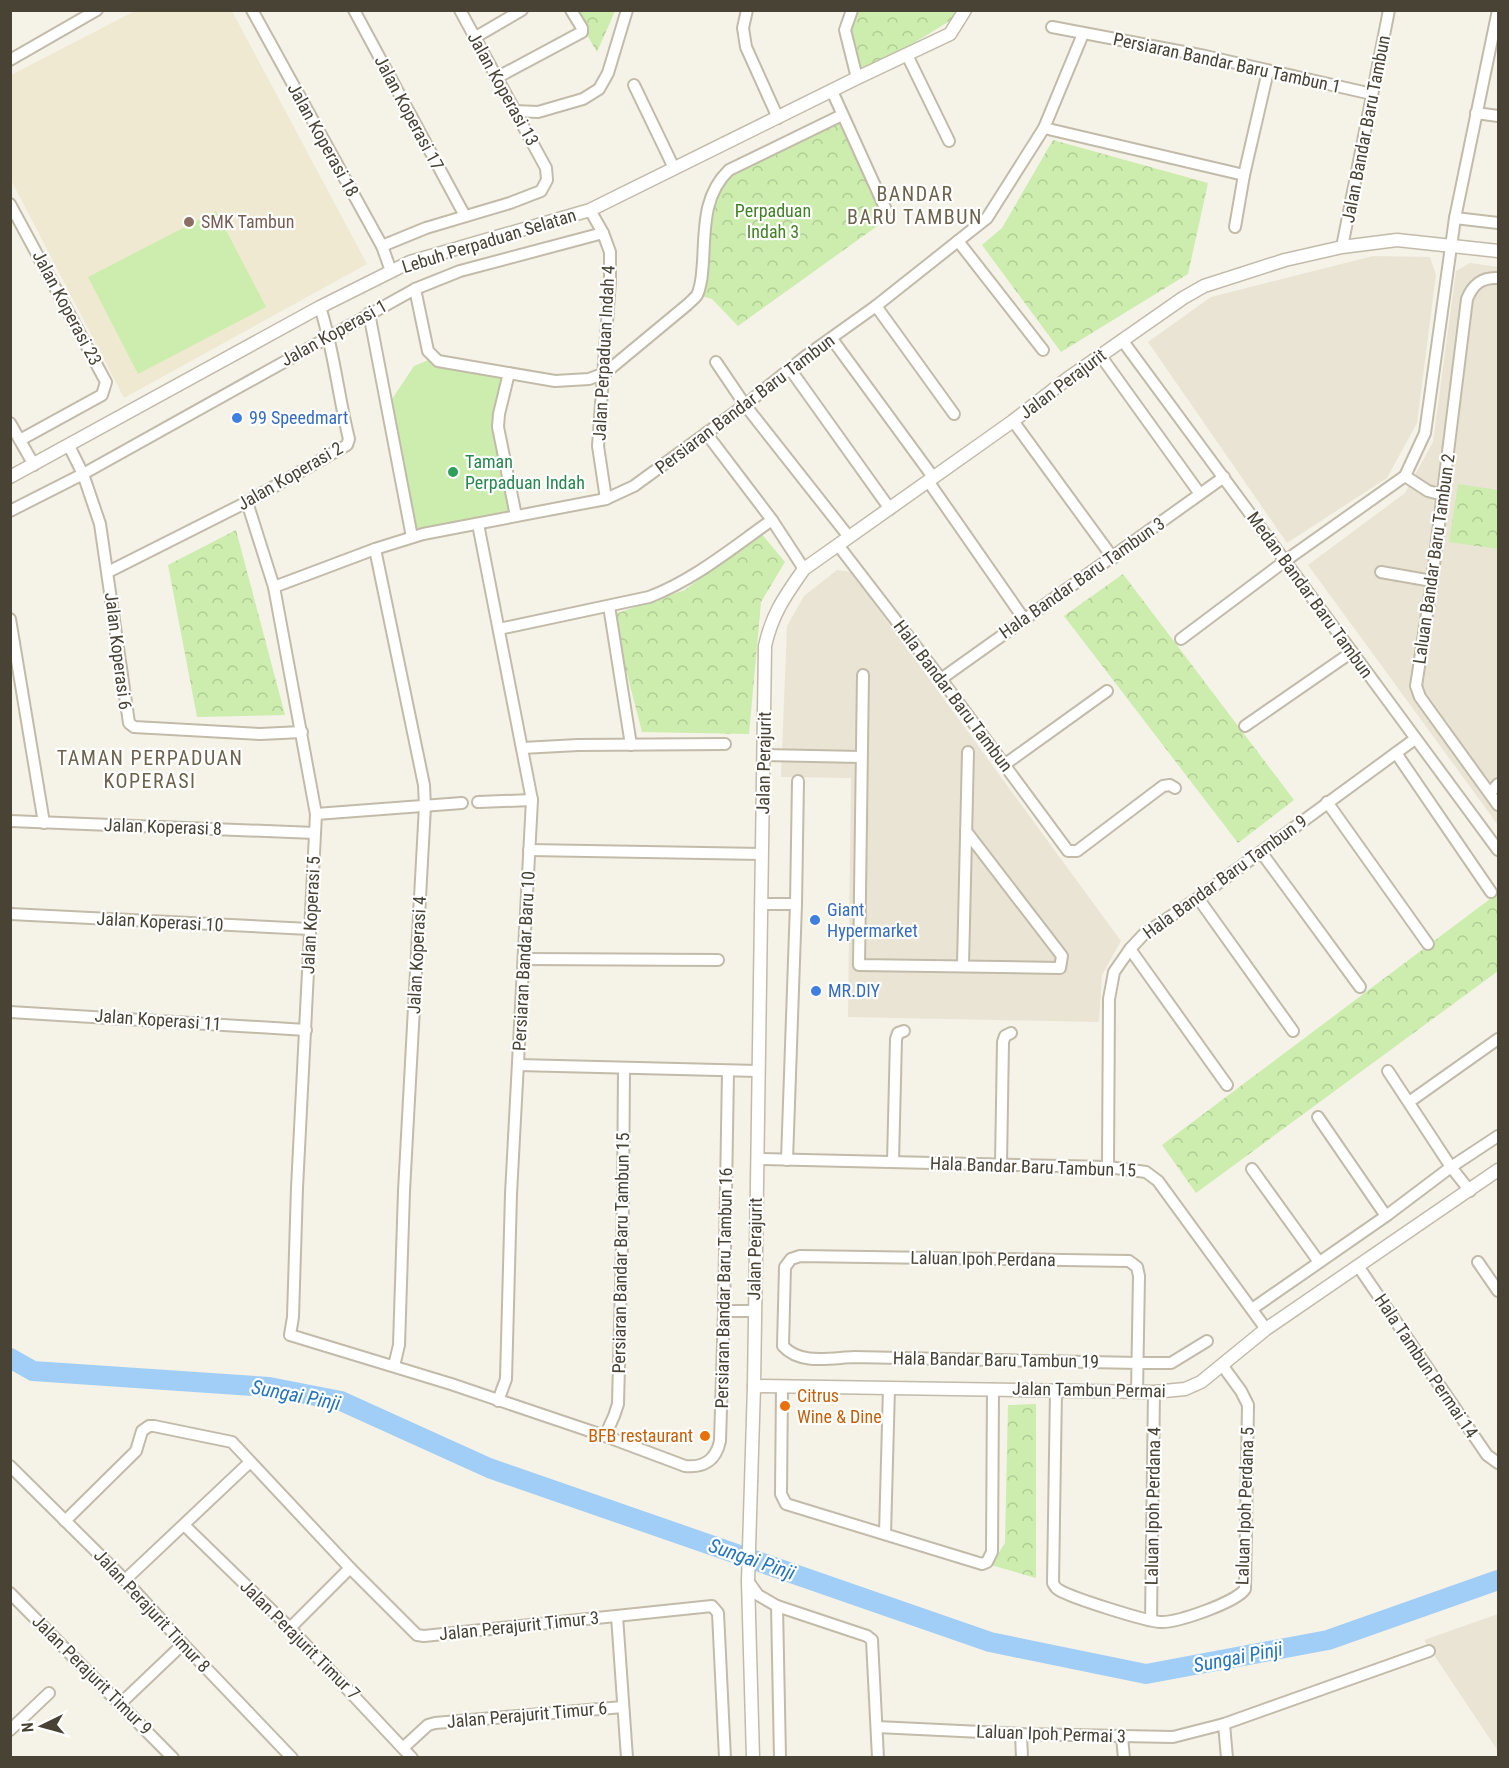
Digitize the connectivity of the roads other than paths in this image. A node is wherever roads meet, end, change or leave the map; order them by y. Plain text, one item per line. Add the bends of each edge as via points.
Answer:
1 (98, 10) edge
2 (252, 10) edge
3 (354, 10) edge
4 (460, 10) edge
5 (522, 10) edge
6 (571, 10) edge
7 (627, 10) edge
8 (747, 10) edge
9 (852, 10) edge
10 (965, 10) edge
11 (1389, 10) edge
12 (1498, 10) edge
13 (1052, 27) dead end
14 (1083, 34) junction
15 (474, 38) junction
16 (907, 55) junction
17 (10, 60) edge
18 (1268, 71) junction
19 (496, 78) junction
20 (857, 78) junction
21 (634, 85) dead end
22 (832, 92) junction
23 (1372, 94) junction
24 (514, 111) junction
25 (1476, 113) junction
26 (843, 115) junction
27 (1498, 116) edge
28 (778, 118) junction
29 (1044, 128) junction
30 (949, 141) dead end
31 (674, 168) junction
32 (1244, 175) junction
33 (10, 204) edge
34 (591, 210) junction
35 (886, 210) dead end
36 (465, 216) junction
37 (1455, 218) junction
38 (1498, 223) edge
39 (1235, 227) dead end
40 (603, 233) junction
41 (958, 241) junction
42 (1450, 244) junction
43 (382, 246) junction
44 (1342, 247) junction
45 (1498, 251) edge
46 (391, 271) junction
47 (1498, 278) edge
48 (415, 289) junction
49 (876, 306) junction
50 (320, 307) junction
51 (369, 313) junction
52 (329, 335) junction
53 (832, 339) junction
54 (1122, 340) junction
55 (1043, 350) dead end
56 (1100, 356) junction
57 (716, 362) dead end
58 (789, 369) junction
59 (509, 373) junction
60 (604, 373) junction
61 (745, 405) junction
62 (954, 414) dead end
63 (1012, 421) junction
64 (10, 423) edge
65 (706, 433) junction
66 (20, 440) junction
67 (69, 446) junction
68 (34, 465) junction
69 (82, 474) junction
70 (1405, 476) junction
71 (10, 477) edge
72 (1224, 477) junction
73 (930, 479) junction
74 (1200, 494) junction
75 (1443, 495) junction
76 (606, 499) junction
77 (247, 502) junction
78 (890, 509) junction
79 (10, 511) edge
80 (516, 516) junction
81 (772, 520) junction
82 (478, 524) junction
83 (412, 537) junction
84 (849, 537) junction
85 (838, 545) junction
86 (375, 549) junction
87 (1113, 558) junction
88 (1285, 561) junction
89 (804, 569) junction
90 (108, 572) junction
91 (1381, 572) dead end
92 (1432, 581) junction
93 (274, 587) junction
94 (609, 606) junction
95 (10, 619) edge
96 (1024, 619) junction
97 (499, 629) junction
98 (1180, 639) dead end
99 (1352, 652) junction
100 (863, 675) dead end
101 (941, 679) junction
102 (1107, 691) dead end
103 (1245, 726) dead end
104 (302, 732) junction
105 (1415, 739) junction
106 (725, 744) dead end
107 (631, 745) junction
108 (522, 748) junction
109 (968, 752) dead end
110 (1396, 753) junction
111 (764, 755) junction
112 (861, 757) junction
113 (1004, 765) junction
114 (798, 781) dead end
115 (1498, 784) edge
116 (1175, 788) dead end
117 (1490, 793) junction
118 (532, 800) junction
119 (478, 802) dead end
120 (1328, 802) junction
121 (462, 803) dead end
122 (1498, 805) edge
123 (425, 806) junction
124 (316, 814) junction
125 (10, 821) edge
126 (44, 823) junction
127 (966, 831) junction
128 (315, 833) junction
129 (530, 850) junction
130 (1498, 850) edge
131 (1261, 852) junction
132 (762, 854) junction
133 (1491, 892) dead end
134 (1198, 898) junction
135 (761, 904) junction
136 (796, 904) junction
137 (10, 914) edge
138 (310, 929) junction
139 (1428, 944) dead end
140 (1130, 949) junction
141 (525, 959) junction
142 (718, 960) dead end
143 (963, 965) junction
144 (1360, 987) dead end
145 (10, 1012) edge
146 (306, 1030) junction
147 (904, 1030) dead end
148 (1293, 1031) dead end
149 (1011, 1033) dead end
150 (1498, 1039) edge
151 (518, 1065) junction
152 (624, 1068) junction
153 (728, 1071) junction
154 (758, 1071) junction
155 (1388, 1071) dead end
156 (1227, 1085) dead end
157 (1409, 1102) junction
158 (1318, 1117) dead end
159 (1498, 1136) edge
160 (757, 1159) junction
161 (787, 1160) junction
162 (893, 1162) junction
163 (1001, 1164) junction
164 (1108, 1167) junction
165 (1451, 1167) junction
166 (1252, 1169) dead end
167 (1498, 1170) edge
168 (1470, 1191) junction
169 (1386, 1216) junction
170 (1319, 1262) junction
171 (1478, 1262) dead end
172 (1358, 1266) junction
173 (1498, 1291) edge
174 (1252, 1309) junction
175 (724, 1311) junction
176 (754, 1311) junction
177 (1266, 1329) junction
178 (1207, 1341) dead end
179 (783, 1346) joint
180 (1138, 1363) junction
181 (1222, 1365) junction
182 (394, 1366) junction
183 (754, 1386) junction
184 (782, 1386) junction
185 (889, 1388) junction
186 (993, 1389) junction
187 (1056, 1390) junction
188 (1137, 1392) junction
189 (1154, 1392) junction
190 (498, 1401) junction
191 (605, 1436) junction
192 (250, 1462) junction
193 (1498, 1463) edge
194 (10, 1466) edge
195 (65, 1521) junction
196 (184, 1525) junction
197 (885, 1534) junction
198 (350, 1568) junction
199 (125, 1580) junction
200 (748, 1581) junction
201 (10, 1593) edge
202 (777, 1606) junction
203 (617, 1616) junction
204 (1151, 1620) junction
205 (290, 1628) junction
206 (183, 1644) junction
207 (1430, 1651) dead end
208 (49, 1692) dead end
209 (120, 1704) junction
210 (623, 1707) junction
211 (1224, 1724) junction
212 (877, 1727) junction
213 (10, 1730) edge
214 (1021, 1734) junction
215 (1122, 1737) junction
216 (404, 1747) junction
217 (173, 1758) edge
218 (292, 1758) edge
219 (412, 1758) edge
220 (627, 1758) edge
221 (725, 1758) edge
222 (753, 1758) edge
223 (780, 1758) edge
224 (878, 1758) edge
225 (1022, 1758) edge
226 (1124, 1758) edge
227 (1227, 1758) edge

1 - 17 street
2 - 43 street, Jalan Koperasi 18
3 - 36 street, Jalan Koperasi 17
4 - 15 street, Jalan Koperasi 13
5 - 15 street
6 - 19 street via 582,32
7 - 24 street via 608,73 599,89 583,99 538,112
8 - 28 street via 743,28 746,47
9 - 20 street via 845,30
10 - 16 street, Lebuh Perpaduan Selatan via 950,34
11 - 23 street, Jalan Bandar Baru Tambun
12 - 25 street
13 - 14 street, Persiaran Bandar Baru Tambun 1
14 - 18 street, Persiaran Bandar Baru Tambun 1
14 - 29 street, Persiaran Bandar Baru Tambun
15 - 19 street, Jalan Koperasi 13
16 - 20 street, Lebuh Perpaduan Selatan
16 - 30 street
18 - 23 street, Persiaran Bandar Baru Tambun 1
18 - 32 street
19 - 24 street, Jalan Koperasi 13
20 - 22 street, Lebuh Perpaduan Selatan
21 - 31 street
22 - 26 street
22 - 28 street, Lebuh Perpaduan Selatan
23 - 44 street, Jalan Bandar Baru Tambun
24 - 36 street, Jalan Koperasi 13 via 546,168 547,180 541,191
25 - 27 street
25 - 37 street
26 - 35 street
26 - 60 street via 729,170 718,181 710,197 697,295
28 - 31 street, Lebuh Perpaduan Selatan
29 - 32 street
29 - 41 street, Persiaran Bandar Baru Tambun via 987,218
31 - 34 street, Lebuh Perpaduan Selatan
32 - 39 street
33 - 66 street, Jalan Koperasi 23 via 106,382 102,395
34 - 40 street, Jalan Perpaduan Indah 4
34 - 46 street, Lebuh Perpaduan Selatan via 410,262
36 - 43 street
37 - 38 street
37 - 42 street
40 - 48 street, Jalan Koperasi 1 via 460,271
40 - 60 street, Jalan Perpaduan Indah 4 via 610,252
41 - 49 street, Persiaran Bandar Baru Tambun
41 - 55 street
42 - 44 street, Jalan Perajurit via 1397,240
42 - 45 street, Jalan Perajurit
42 - 70 street via 1425,433
43 - 46 street, Jalan Koperasi 18
44 - 54 street, Jalan Perajurit via 1204,286
46 - 50 street, Lebuh Perpaduan Selatan
47 - 75 street, Laluan Bandar Baru Tambun 2 via 1480,280 1467,299
48 - 51 street, Jalan Koperasi 1
48 - 59 street via 428,351 438,361
49 - 53 street, Persiaran Bandar Baru Tambun
49 - 62 street
50 - 52 street, Jalan Koperasi 2
50 - 67 street, Lebuh Perpaduan Selatan
51 - 52 street, Jalan Koperasi 1
51 - 83 street
52 - 69 street, Jalan Koperasi 1
52 - 77 street, Jalan Koperasi 2 via 349,443
53 - 58 street, Persiaran Bandar Baru Tambun
53 - 73 street
54 - 56 street, Jalan Perajurit
54 - 72 street, Medan Bandar Baru Tambun
56 - 63 street, Jalan Perajurit
56 - 74 street
57 - 61 street
58 - 61 street, Persiaran Bandar Baru Tambun
58 - 78 street
59 - 60 street via 555,381 589,379
59 - 80 street via 498,428
60 - 76 street, Jalan Perpaduan Indah 4 via 598,446
61 - 65 street, Persiaran Bandar Baru Tambun
61 - 84 street
63 - 73 street, Jalan Perajurit
63 - 87 street
64 - 66 street
65 - 76 street, Persiaran Bandar Baru Tambun via 634,486
65 - 81 street
66 - 68 street
67 - 68 street, Lebuh Perpaduan Selatan
67 - 69 street, Jalan Koperasi 6
68 - 71 street, Lebuh Perpaduan Selatan
69 - 79 street, Jalan Koperasi 1
69 - 90 street, Jalan Koperasi 6 via 100,524
70 - 75 street
70 - 88 street
72 - 74 street, Hala Bandar Baru Tambun 3
72 - 88 street, Medan Bandar Baru Tambun
73 - 78 street, Jalan Perajurit
73 - 96 street
74 - 87 street, Hala Bandar Baru Tambun 3
75 - 92 street, Laluan Bandar Baru Tambun 2
76 - 80 street, Persiaran Bandar Baru Tambun
77 - 90 street, Jalan Koperasi 2
77 - 93 street, Jalan Koperasi 5
78 - 84 street, Jalan Perajurit
80 - 82 street, Persiaran Bandar Baru Tambun
81 - 89 street
81 - 94 street via 687,580 649,597
82 - 83 street, Persiaran Bandar Baru Tambun
82 - 97 street, Persiaran Bandar Baru 10
83 - 86 street, Persiaran Bandar Baru Tambun
84 - 85 street, Jalan Perajurit
85 - 89 street, Jalan Perajurit
85 - 101 street, Hala Bandar Baru Tambun
86 - 93 street, Persiaran Bandar Baru Tambun
86 - 123 street, Jalan Koperasi 4 via 424,785
87 - 96 street, Hala Bandar Baru Tambun 3
88 - 98 street
88 - 99 street, Medan Bandar Baru Tambun
89 - 111 street, Jalan Perajurit via 780,602 765,646
90 - 104 street, Jalan Koperasi 6 via 129,723 135,727 260,734
91 - 92 street
92 - 117 street, Laluan Bandar Baru Tambun 2 via 1416,686
93 - 104 street, Jalan Koperasi 5
94 - 97 street
94 - 107 street
95 - 126 street
96 - 101 street, Hala Bandar Baru Tambun 3
97 - 108 street, Persiaran Bandar Baru 10
99 - 103 street
99 - 105 street, Medan Bandar Baru Tambun
100 - 112 street
101 - 113 street, Hala Bandar Baru Tambun
102 - 113 street
104 - 124 street, Jalan Koperasi 5
105 - 110 street, Hala Bandar Baru Tambun 9
105 - 130 street, Medan Bandar Baru Tambun
106 - 107 street
107 - 108 street
108 - 118 street, Persiaran Bandar Baru 10
109 - 127 street
110 - 120 street, Hala Bandar Baru Tambun 9
110 - 133 street
111 - 112 street
111 - 132 street, Jalan Perajurit
112 - 143 street via 859,965
113 - 116 street, Hala Bandar Baru Tambun via 1071,852 1164,786
114 - 136 street
115 - 117 street
117 - 122 street, Laluan Bandar Baru Tambun 2
118 - 119 street
118 - 129 street, Persiaran Bandar Baru 10
120 - 131 street, Hala Bandar Baru Tambun 9
120 - 139 street
121 - 123 street
123 - 124 street
123 - 182 street, Jalan Koperasi 4 via 399,1345
124 - 128 street, Jalan Koperasi 5
125 - 126 street, Jalan Koperasi 8
126 - 128 street, Jalan Koperasi 8
127 - 143 street
127 - 143 street via 1062,956 1060,968
128 - 138 street, Jalan Koperasi 5
129 - 132 street
129 - 141 street, Persiaran Bandar Baru 10
131 - 134 street, Hala Bandar Baru Tambun 9
131 - 144 street
132 - 135 street, Jalan Perajurit
134 - 140 street, Hala Bandar Baru Tambun 9 via 1144,934
134 - 148 street
135 - 136 street
135 - 154 street, Jalan Perajurit
136 - 161 street
137 - 138 street, Jalan Koperasi 10
138 - 146 street, Jalan Koperasi 5
140 - 156 street
140 - 164 street, Hala Bandar Baru Tambun 9 via 1114,972 1109,999
141 - 142 street
141 - 151 street, Persiaran Bandar Baru 10
145 - 146 street, Jalan Koperasi 11
146 - 182 street, Jalan Koperasi 5 via 290,1335
147 - 162 street via 896,1039
149 - 163 street via 1003,1041
150 - 157 street
151 - 152 street
151 - 190 street, Persiaran Bandar Baru 10 via 506,1379
152 - 153 street
152 - 191 street, Persiaran Bandar Baru Tambun 15 via 618,1404
153 - 154 street
153 - 175 street, Persiaran Bandar Baru Tambun 16
154 - 160 street, Jalan Perajurit
155 - 157 street
157 - 165 street
158 - 169 street
159 - 165 street
160 - 161 street, Hala Bandar Baru Tambun 15
160 - 176 street, Jalan Perajurit
161 - 162 street, Hala Bandar Baru Tambun 15
162 - 163 street, Hala Bandar Baru Tambun 15
163 - 164 street, Hala Bandar Baru Tambun 15
164 - 174 street, Hala Bandar Baru Tambun 15 via 1146,1172 1155,1178
165 - 168 street
165 - 169 street
166 - 170 street
167 - 168 street, Jalan Tambun Permai
168 - 172 street, Jalan Tambun Permai
169 - 170 street
170 - 174 street
171 - 173 street
172 - 177 street, Jalan Tambun Permai
172 - 193 street, Hala Tambun Permai 14 via 1487,1455
174 - 177 street, Hala Bandar Baru Tambun 15
175 - 176 street
175 - 191 street, Persiaran Bandar Baru Tambun 16 via 720,1441 712,1459 695,1467
176 - 183 street, Jalan Perajurit
177 - 181 street, Jalan Tambun Permai
178 - 180 street, Hala Bandar Baru Tambun 19 via 1171,1363
179 - 180 street, Hala Bandar Baru Tambun 19 via 796,1357 811,1359
179 - 180 street, Laluan Ipoh Perdana via 784,1271 795,1257 1125,1261 1133,1264 1139,1276
180 - 188 street, Laluan Ipoh Perdana
181 - 189 street, Jalan Tambun Permai via 1185,1389
181 - 204 street, Laluan Ipoh Perdana 5 via 1248,1406 1245,1589 1238,1596 1185,1617
182 - 190 street
183 - 184 street, Jalan Tambun Permai
183 - 200 street, Jalan Perajurit
184 - 185 street, Jalan Tambun Permai
184 - 197 street via 783,1501
185 - 186 street, Jalan Tambun Permai
185 - 197 street
186 - 187 street, Jalan Tambun Permai
186 - 197 street via 987,1562 976,1563
187 - 188 street, Jalan Tambun Permai
187 - 204 street via 1053,1583 1060,1590
188 - 189 street, Jalan Tambun Permai
189 - 204 street, Laluan Ipoh Perdana 4
190 - 191 street
192 - 195 street, Jalan Perajurit Timur 3 via 231,1442 154,1426 145,1428 136,1451
192 - 196 street
192 - 198 street, Jalan Perajurit Timur 3
194 - 195 street, Jalan Perajurit Timur 8
195 - 199 street, Jalan Perajurit Timur 8
196 - 199 street
196 - 205 street, Jalan Perajurit Timur 7
198 - 203 street, Jalan Perajurit Timur 3 via 420,1636
198 - 205 street
199 - 206 street, Jalan Perajurit Timur 8
200 - 202 street via 758,1595
200 - 222 street, Jalan Perajurit
201 - 209 street, Jalan Perajurit Timur 9
202 - 212 street via 867,1636 873,1643
202 - 223 street
203 - 210 street
203 - 221 street, Jalan Perajurit Timur 3 via 715,1607
205 - 216 street, Jalan Perajurit Timur 7
206 - 209 street
206 - 218 street, Jalan Perajurit Timur 8
207 - 211 street, Laluan Ipoh Permai 3
208 - 213 street
209 - 217 street, Jalan Perajurit Timur 9
210 - 216 street, Jalan Perajurit Timur 6 via 435,1722
210 - 220 street
211 - 215 street, Laluan Ipoh Permai 3 via 1173,1737
211 - 227 street
212 - 214 street, Laluan Ipoh Permai 3
212 - 224 street
214 - 215 street, Laluan Ipoh Permai 3
214 - 225 street
215 - 226 street
216 - 219 street, Jalan Perajurit Timur 7

